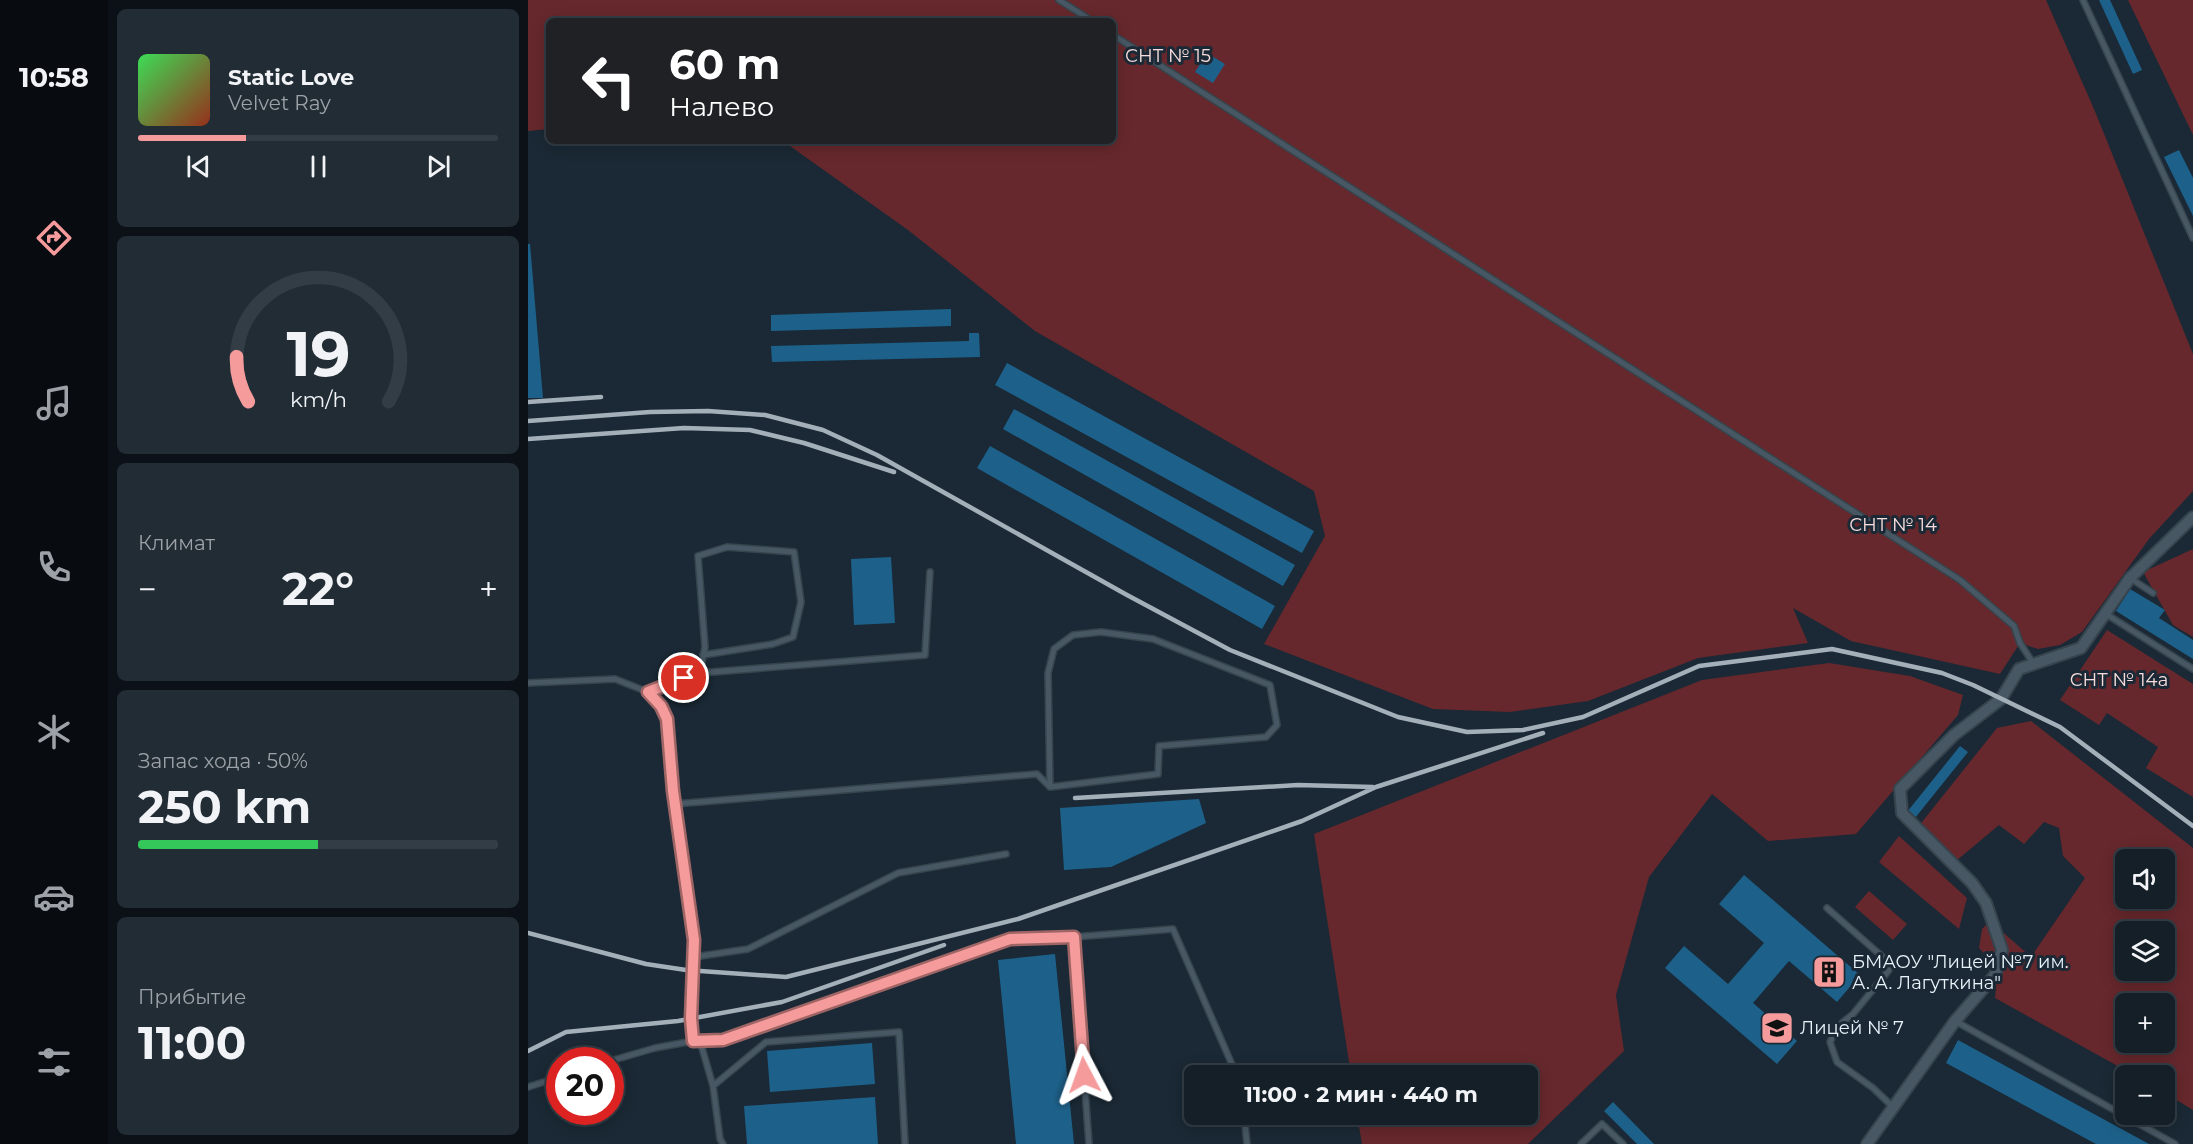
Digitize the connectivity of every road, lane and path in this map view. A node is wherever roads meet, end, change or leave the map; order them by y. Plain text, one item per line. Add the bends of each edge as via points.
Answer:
1 (1059, 0) edge
2 (2083, 0) edge
3 (1087, 18) edge
4 (1116, 37) edge
5 (2193, 238) edge
6 (2193, 517) edge
7 (930, 572) dead end
8 (2130, 578) junction
9 (2153, 593) dead end
10 (2106, 614) junction
11 (704, 655) junction
12 (2033, 663) junction
13 (2193, 669) edge
14 (700, 673) junction
15 (528, 683) edge
16 (648, 692) junction
17 (1050, 787) junction
18 (675, 804) junction
19 (1006, 854) dead end
20 (1827, 908) dead end
21 (1074, 937) junction
22 (694, 957) junction
23 (1955, 1021) junction
24 (696, 1041) junction
25 (624, 1057) edge
26 (1232, 1065) edge
27 (546, 1081) edge
28 (713, 1086) junction
29 (528, 1087) edge
30 (1893, 1107) junction
31 (1245, 1125) edge
32 (723, 1144) edge
33 (905, 1144) edge
34 (1089, 1144) edge
35 (1247, 1144) edge
36 (1581, 1144) edge
37 (1623, 1144) edge
38 (1867, 1144) edge
39 (2175, 1144) edge

1 - 3 lane
2 - 5 lane
4 - 12 lane via 1960,580 2014,626
6 - 8 street
7 - 14 lane via 925,655
8 - 9 lane
8 - 10 street
10 - 12 street via 2080,648
10 - 13 lane
11 - 11 lane via 699,556 727,547 794,552 801,602 793,637
11 - 14 lane
12 - 23 street via 2019,669 2001,699 1954,735 1900,789 1902,813 1989,900 2002,950 1995,975
14 - 16 lane
15 - 16 lane via 615,679
16 - 18 lane via 667,719
17 - 17 lane via 1158,774 1159,746 1266,737 1277,725 1270,685 1153,639 1101,632 1073,635 1054,649 1048,673
17 - 18 lane via 1037,774
18 - 22 lane
19 - 22 lane via 898,873 748,949
20 - 30 lane via 1885,959 1888,970 1853,1014 1837,1027 1830,1042 1838,1062
21 - 24 lane via 1010,939 723,1040
21 - 26 lane via 1173,928
21 - 34 lane
22 - 24 lane via 691,1018
23 - 30 street
23 - 39 lane
24 - 25 lane
24 - 28 lane
27 - 29 lane
28 - 32 lane
28 - 33 lane via 766,1042 899,1032
30 - 38 street
31 - 35 lane
36 - 37 lane via 1602,1124

